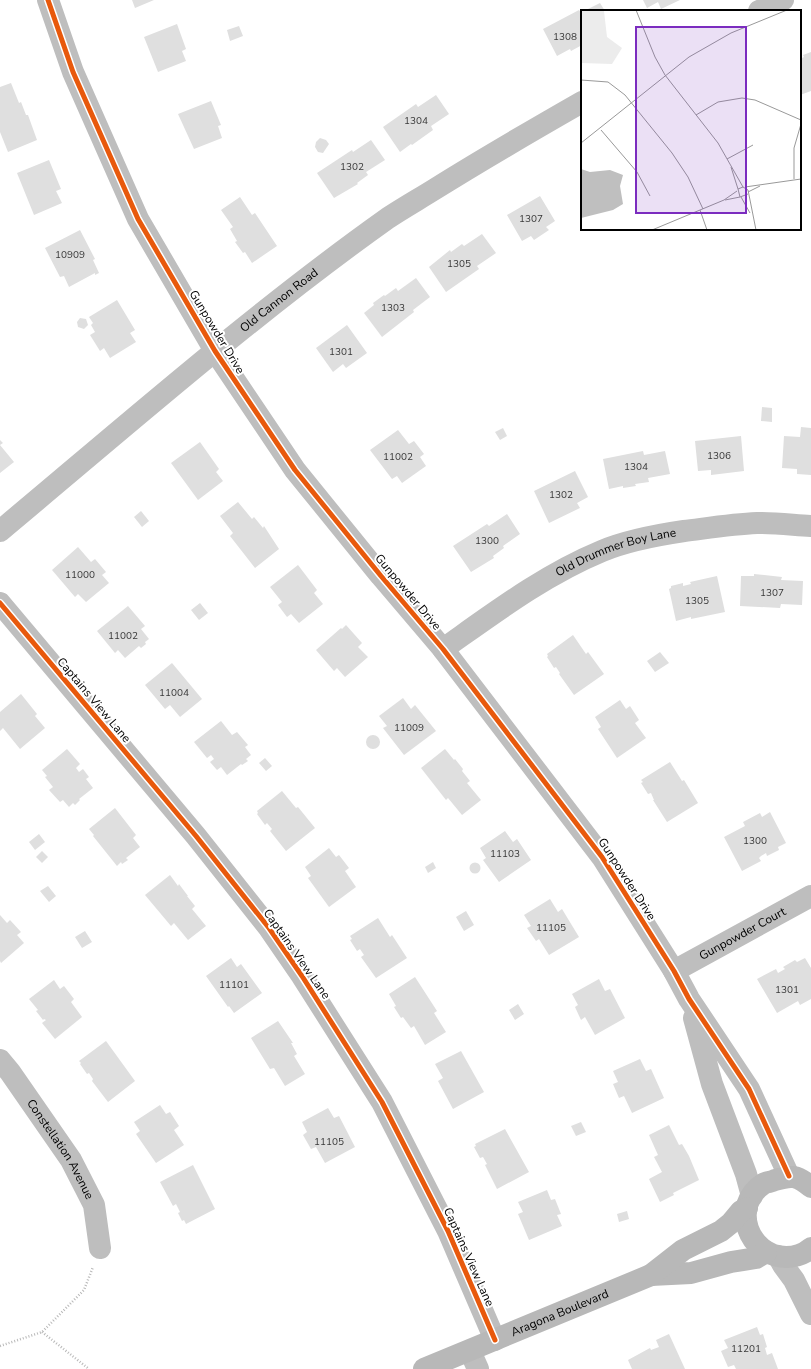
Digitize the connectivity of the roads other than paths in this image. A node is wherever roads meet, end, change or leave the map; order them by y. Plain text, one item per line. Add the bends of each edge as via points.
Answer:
1 (48, 0) edge
2 (783, 0) edge
3 (761, 10) edge
4 (581, 103) edge
5 (215, 351) junction
6 (811, 526) edge
7 (0, 531) edge
8 (0, 603) edge
9 (443, 649) junction
10 (811, 896) edge
11 (674, 971) junction
12 (689, 999) junction
13 (0, 1060) edge
14 (804, 1180) edge
15 (749, 1202) junction
16 (100, 1248) road end
17 (811, 1248) edge
18 (772, 1254) junction
19 (651, 1275) junction
20 (811, 1314) edge
21 (495, 1340) junction
22 (474, 1360) edge
23 (424, 1369) edge

1 - 5 street, Gunpowder Drive via 73,72 138,219
2 - 3 street
4 - 5 street, Old Cannon Road via 390,217 289,291
5 - 7 street, Old Cannon Road
5 - 9 street, Gunpowder Drive via 295,470
6 - 9 street, Old Drummer Boy Lane via 756,523 717,526 631,540 603,550 530,588
8 - 21 street, Captains View Lane via 196,836 269,928 302,976 382,1102 448,1231
9 - 11 street, Gunpowder Drive via 602,857
10 - 11 street, Gunpowder Court
11 - 12 street, Gunpowder Drive
12 - 14 street, Gunpowder Drive via 749,1089
12 - 15 street, Gunpowder Drive via 712,1084 746,1174
13 - 16 street, Constellation Avenue via 71,1160 94,1205
14 - 15 street, Aragona Boulevard via 764,1184
15 - 18 street via 746,1221 749,1233 756,1244
15 - 19 street, Aragona Boulevard via 731,1223 683,1250
17 - 18 street, Aragona Boulevard via 792,1257
18 - 19 street, Aragona Boulevard via 691,1273
18 - 20 street via 794,1280
19 - 21 street, Aragona Boulevard
21 - 22 street, Aragona Boulevard
22 - 23 street, Aragona Boulevard

